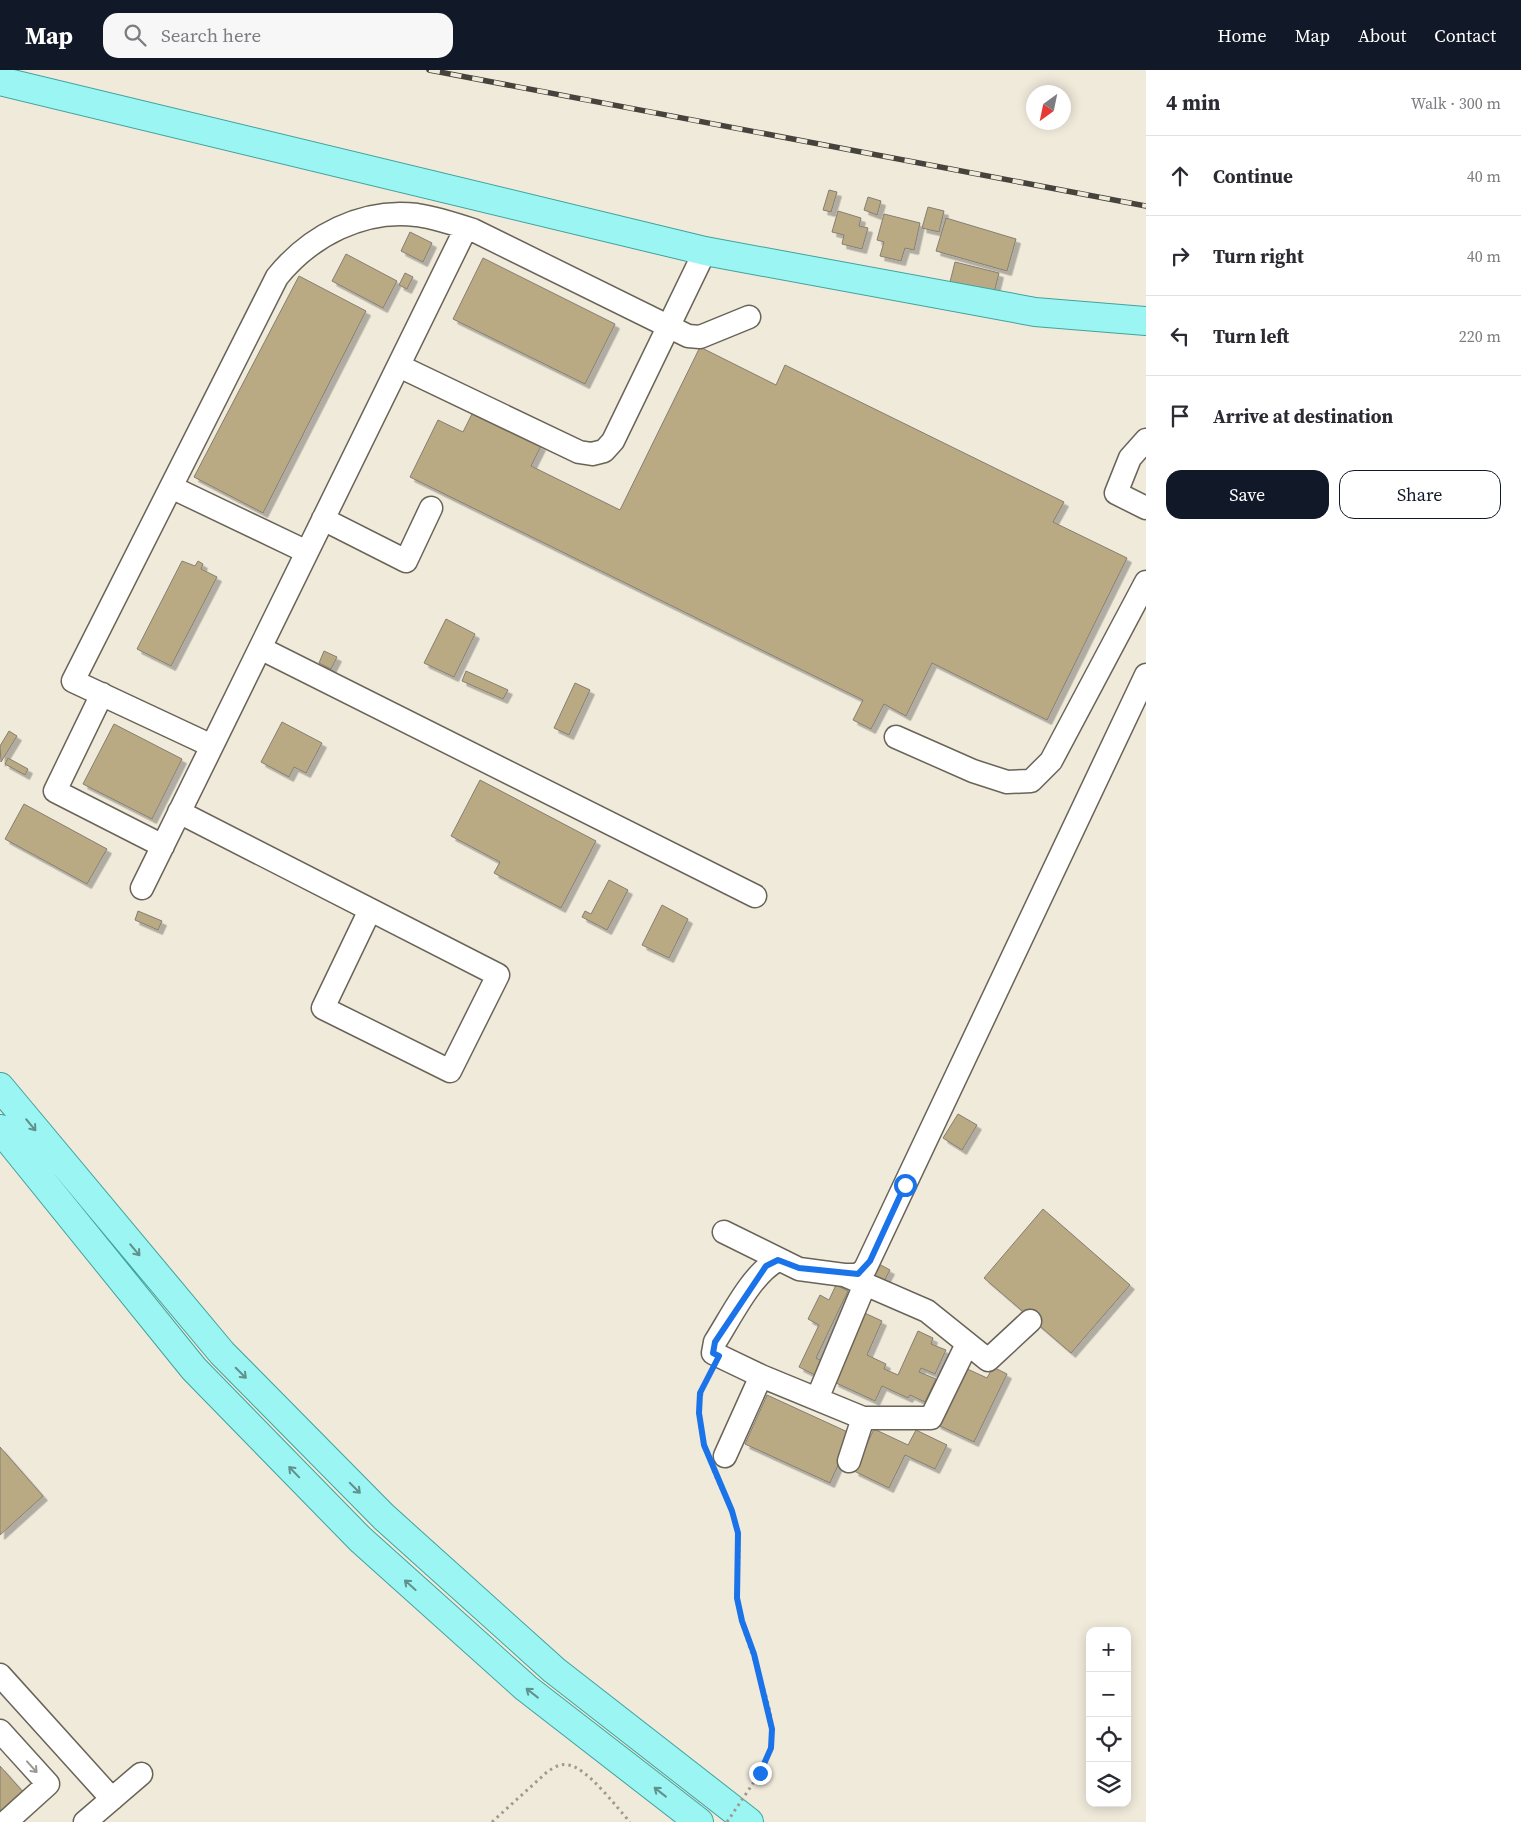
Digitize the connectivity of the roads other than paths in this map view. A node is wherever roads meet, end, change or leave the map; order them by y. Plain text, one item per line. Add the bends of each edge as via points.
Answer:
1 (0, 81) edge
2 (466, 228) junction
3 (705, 251) junction
4 (749, 317) dead end
5 (1146, 321) edge
6 (670, 327) junction
7 (400, 366) junction
8 (1146, 440) edge
9 (171, 487) junction
10 (431, 508) dead end
11 (1146, 508) edge
12 (323, 519) junction
13 (307, 552) junction
14 (1146, 582) edge
15 (260, 648) junction
16 (1146, 675) edge
17 (102, 694) junction
18 (896, 737) dead end
19 (212, 746) junction
20 (179, 812) junction
21 (163, 846) junction
22 (142, 888) dead end
23 (755, 896) dead end
24 (370, 910) junction
25 (0, 1087) edge
26 (0, 1129) edge
27 (724, 1232) dead end
28 (778, 1260) junction
29 (844, 1275) junction
30 (865, 1284) junction
31 (1030, 1321) dead end
32 (967, 1344) junction
33 (761, 1376) junction
34 (817, 1399) junction
35 (863, 1418) junction
36 (725, 1456) dead end
37 (850, 1461) dead end
38 (0, 1675) edge
39 (0, 1731) edge
40 (141, 1774) dead end
41 (112, 1799) junction
42 (6, 1822) edge
43 (85, 1822) edge
44 (699, 1822) edge
45 (749, 1822) edge

1 - 3 main road
2 - 6 street
2 - 7 street
2 - 9 street via 417,215 388,214 348,224 315,240 292,257 277,277
3 - 5 main road via 1035,312
3 - 6 street
4 - 6 street via 700,337 688,336
6 - 7 street via 613,441 604,451 592,454 562,445
7 - 12 street
8 - 11 street via 1130,458 1116,493
9 - 13 street
9 - 17 street via 73,681
10 - 12 street via 406,561
12 - 13 street
13 - 15 street
14 - 18 street via 1052,760 1031,781 1007,782 973,771
15 - 19 street
15 - 23 street
16 - 29 street via 870,1261 858,1274
17 - 19 street
17 - 21 street via 55,791
19 - 20 street
20 - 21 street
20 - 24 street
21 - 22 street
24 - 24 street via 498,975 450,1071 323,1008
25 -> 45 main road via 222,1354 384,1518 554,1670
44 -> 26 main road via 526,1688 360,1539 194,1370
27 - 28 street
28 - 29 street via 799,1268
28 - 33 street via 766,1266 715,1342 713,1353
29 - 30 street
30 - 32 street via 927,1311
30 - 34 street
31 - 32 street via 988,1360
32 - 35 street via 931,1418
33 - 34 street
33 - 36 street
34 - 35 street
35 - 37 street
38 - 41 street
39 -> 42 street via 48,1784
40 - 41 street
41 - 43 street

